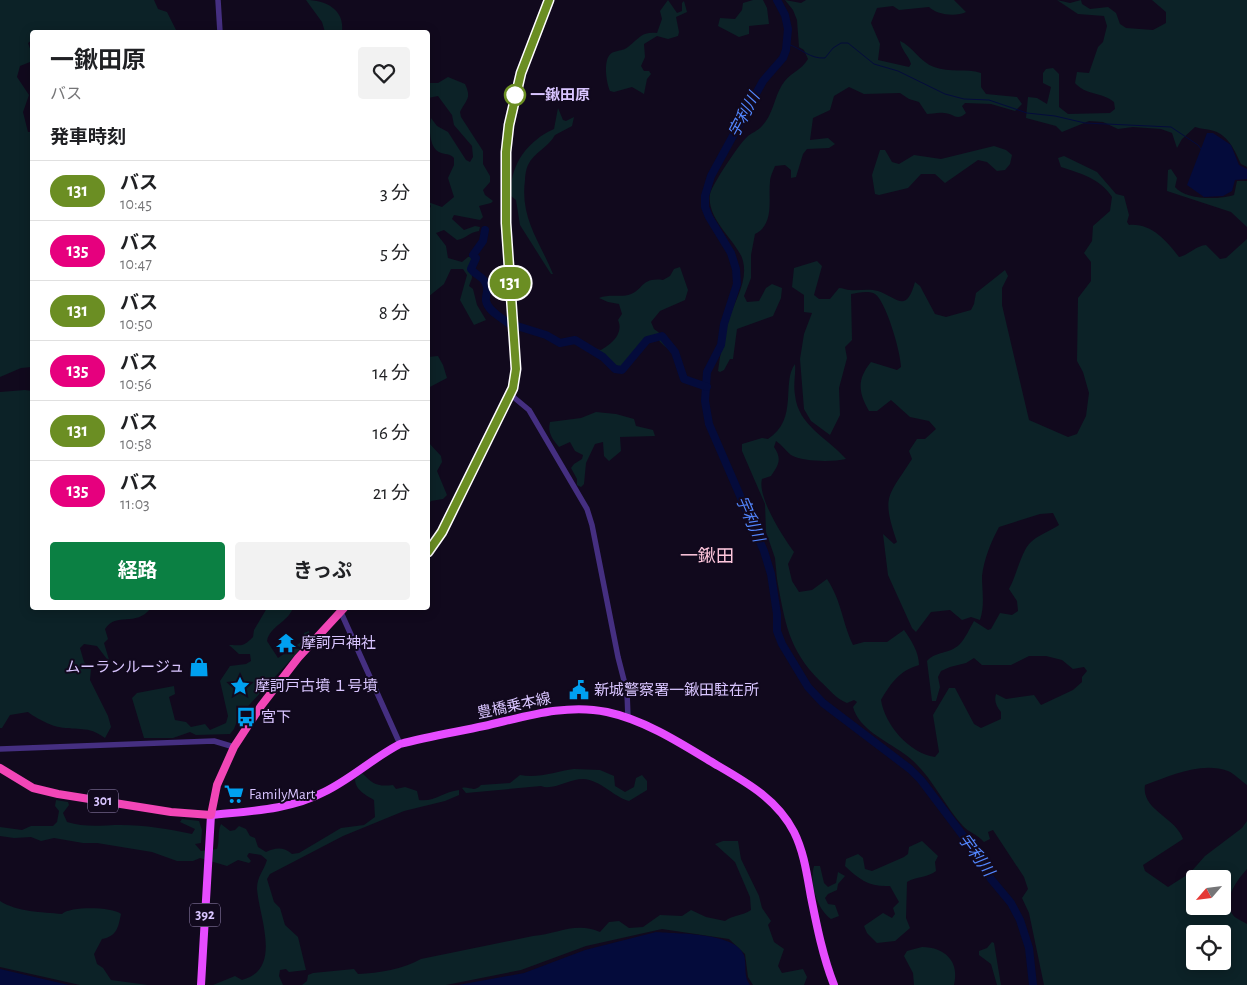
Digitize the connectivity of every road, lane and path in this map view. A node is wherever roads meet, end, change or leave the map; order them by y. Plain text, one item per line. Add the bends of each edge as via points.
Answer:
1 (218, 0) edge
2 (549, 0) edge
3 (220, 30) edge
4 (511, 395) junction
5 (430, 549) edge
6 (340, 610) edge
7 (341, 610) edge
8 (628, 718) junction
9 (400, 744) junction
10 (234, 747) junction
11 (0, 748) edge
12 (0, 768) edge
13 (211, 814) junction
14 (200, 985) edge
15 (834, 985) edge

1 - 3 street
2 - 4 highway via 520,76 506,152 506,215 516,369
4 - 5 highway via 442,532
4 - 8 street via 529,410 590,517 627,692
6 - 10 highway via 293,665
7 - 9 street
8 - 9 main road, 豊橋乗本線 via 590,709 559,710
8 - 15 main road, 豊橋乗本線 via 678,742 740,779 779,809 800,847
9 - 13 main road, 豊橋乗本線 via 338,785 308,799 256,810
10 - 11 street via 214,741
10 - 13 highway via 217,785
12 - 13 highway, 301 via 33,788 58,794 171,812
13 - 14 main road, 392

